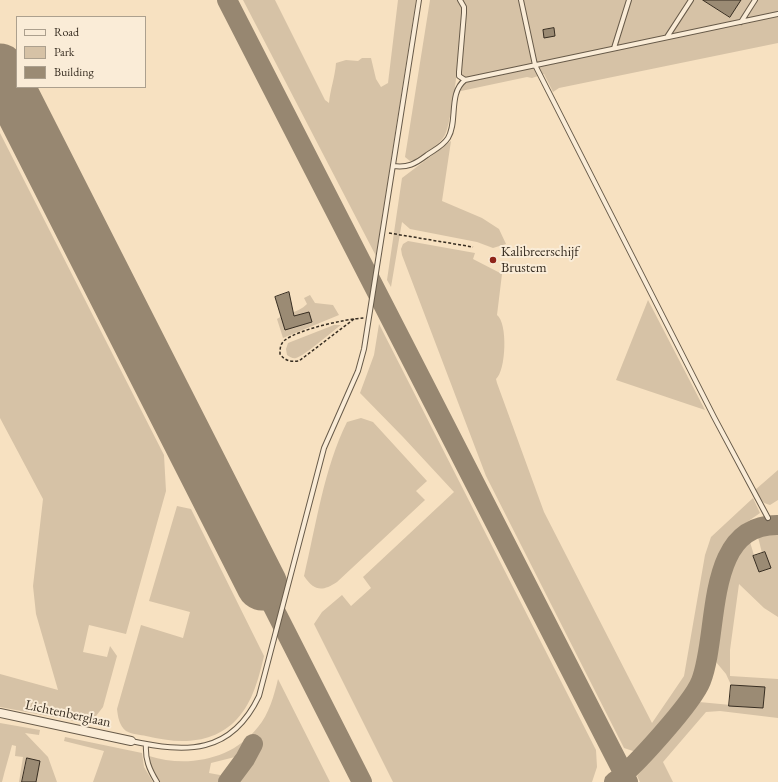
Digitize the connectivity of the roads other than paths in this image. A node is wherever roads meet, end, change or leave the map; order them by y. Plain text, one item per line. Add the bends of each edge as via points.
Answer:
1 (419, 0) edge
2 (460, 0) edge
3 (521, 0) edge
4 (629, 0) edge
5 (691, 0) edge
6 (755, 0) edge
7 (778, 14) edge
8 (741, 22) junction
9 (667, 37) junction
10 (614, 48) junction
11 (535, 65) junction
12 (465, 80) junction
13 (393, 166) junction
14 (768, 518) dead end
15 (0, 713) edge
16 (131, 741) joint
17 (146, 744) junction
18 (157, 782) edge

1 - 13 lane
2 - 12 lane via 464,13 459,76
3 - 11 lane
4 - 10 lane
5 - 9 lane
6 - 8 lane
7 - 8 lane
8 - 9 lane
9 - 10 lane
10 - 11 lane
11 - 12 lane
11 - 14 lane via 711,412
12 - 13 lane via 458,87 448,138 441,146 412,165 404,168
13 - 17 lane via 370,318 360,364 324,448 268,665 254,707 247,718 231,733 200,747 182,749
15 - 16 street, Lichtenberglaan
16 - 17 lane
17 - 18 lane via 148,766

